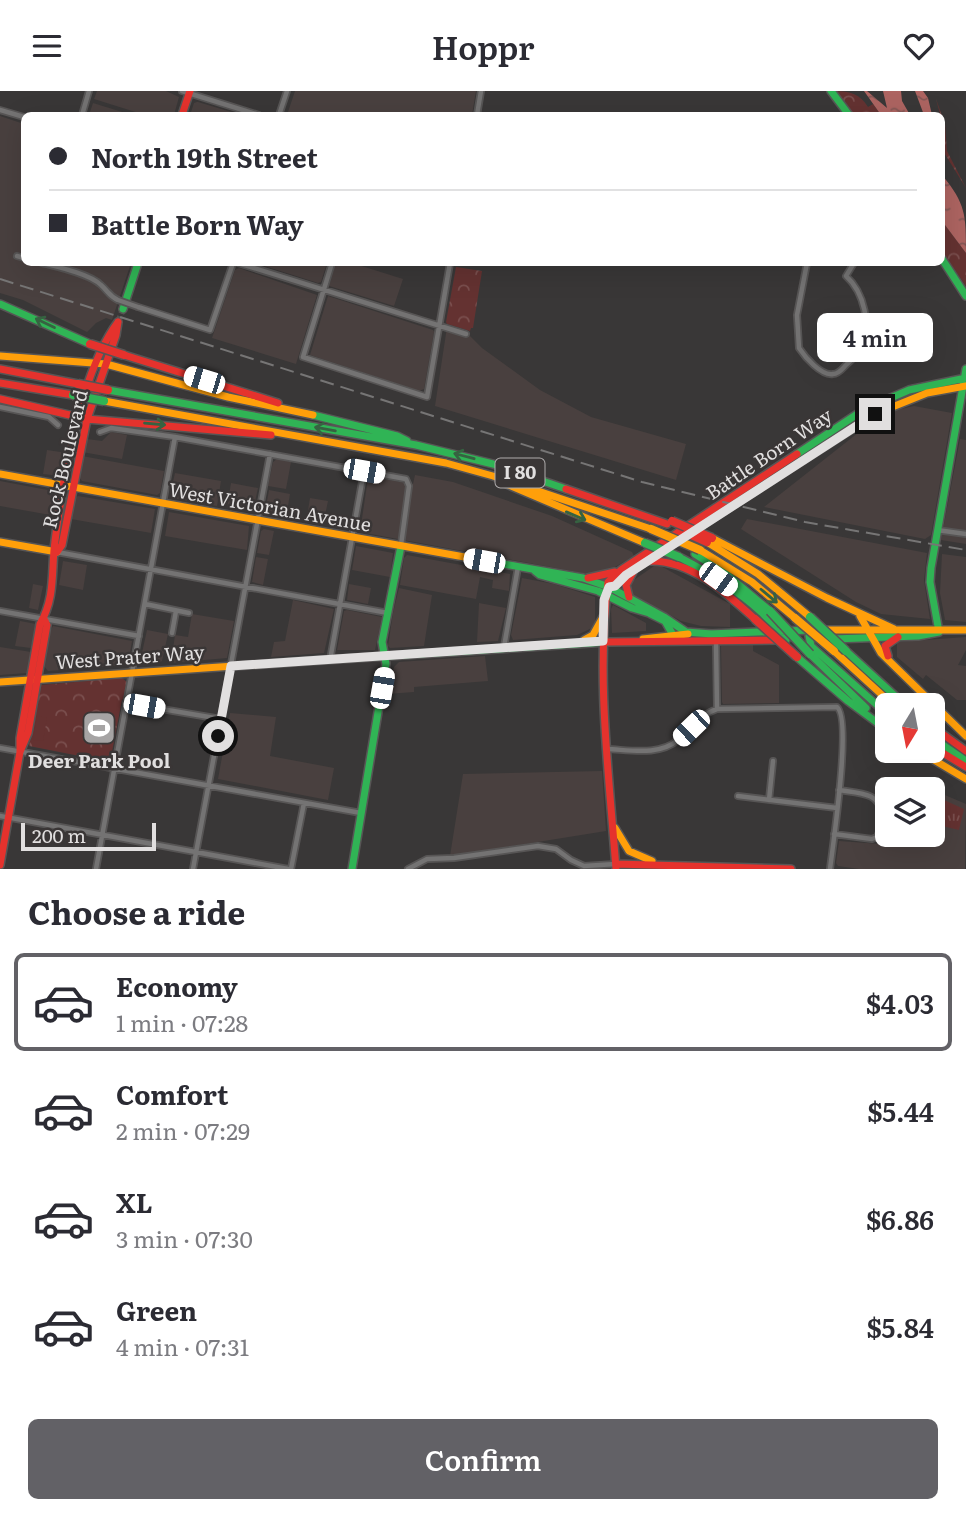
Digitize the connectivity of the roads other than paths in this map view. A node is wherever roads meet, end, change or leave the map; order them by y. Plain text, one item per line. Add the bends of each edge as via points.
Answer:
1 (89, 91) edge
2 (287, 91) edge
3 (481, 91) edge
4 (831, 91) edge
5 (187, 92) edge
6 (0, 110) edge
7 (83, 112) edge
8 (184, 112) edge
9 (250, 112) edge
10 (280, 112) edge
11 (478, 112) edge
12 (847, 112) edge
13 (21, 116) edge
14 (17, 255) dead end
15 (21, 257) edge
16 (945, 264) edge
17 (51, 266) edge
18 (137, 266) edge
19 (234, 266) edge
20 (245, 266) edge
21 (331, 266) edge
22 (450, 266) edge
23 (806, 266) edge
24 (852, 266) edge
25 (323, 290) junction
26 (966, 296) edge
27 (0, 304) edge
28 (123, 309) tunnel mouth
29 (440, 327) junction
30 (466, 334) dead end
31 (0, 356) edge
32 (102, 363) junction
33 (0, 369) edge
34 (965, 380) edge
35 (0, 383) edge
36 (0, 399) edge
37 (0, 407) edge
38 (304, 413) junction
39 (82, 418) junction
40 (58, 425) dead end
41 (100, 432) dead end
42 (306, 436) junction
43 (176, 437) junction
44 (416, 445) junction
45 (270, 454) junction
46 (364, 471) junction
47 (0, 474) edge
48 (493, 476) junction
49 (69, 487) junction
50 (163, 503) junction
51 (258, 520) junction
52 (937, 530) junction
53 (966, 534) edge
54 (56, 535) junction
55 (352, 538) junction
56 (710, 540) junction
57 (0, 542) edge
58 (401, 546) junction
59 (37, 549) junction
60 (57, 552) junction
61 (697, 552) junction
62 (651, 561) junction
63 (518, 567) junction
64 (151, 570) junction
65 (534, 570) junction
66 (621, 570) junction
67 (634, 570) junction
68 (583, 578) junction
69 (246, 587) junction
70 (607, 591) junction
71 (630, 599) junction
72 (145, 604) junction
73 (340, 604) junction
74 (752, 606) junction
75 (0, 611) edge
76 (176, 611) junction
77 (856, 612) junction
78 (189, 613) dead end
79 (388, 613) junction
80 (604, 615) junction
81 (44, 619) junction
82 (868, 629) junction
83 (816, 630) junction
84 (966, 630) edge
85 (758, 631) junction
86 (773, 631) junction
87 (939, 632) junction
88 (172, 633) dead end
89 (896, 633) junction
90 (672, 635) junction
91 (139, 636) junction
92 (714, 637) junction
93 (873, 638) junction
94 (809, 639) junction
95 (639, 640) junction
96 (786, 640) junction
97 (603, 641) junction
98 (687, 641) junction
99 (579, 642) junction
100 (504, 648) junction
101 (384, 656) junction
102 (889, 659) junction
103 (330, 660) junction
104 (231, 666) junction
105 (132, 673) junction
106 (33, 680) junction
107 (0, 682) edge
108 (880, 693) edge
109 (892, 693) edge
110 (126, 703) junction
111 (875, 703) edge
112 (718, 709) junction
113 (875, 716) edge
114 (222, 719) junction
115 (875, 719) edge
116 (945, 736) edge
117 (966, 736) edge
118 (945, 746) edge
119 (0, 748) edge
120 (607, 749) junction
121 (966, 751) edge
122 (20, 752) junction
123 (945, 754) edge
124 (773, 761) dead end
125 (966, 761) edge
126 (940, 763) edge
127 (966, 767) edge
128 (114, 769) junction
129 (966, 779) edge
130 (209, 785) junction
131 (839, 790) junction
132 (738, 796) dead end
133 (769, 800) junction
134 (304, 803) junction
135 (837, 808) junction
136 (361, 813) junction
137 (4, 816) edge
138 (614, 827) junction
139 (834, 834) junction
140 (102, 835) junction
141 (196, 852) junction
142 (447, 859) junction
143 (659, 864) junction
144 (0, 865) edge
145 (616, 867) edge
146 (96, 869) edge
147 (193, 869) edge
148 (290, 869) edge
149 (352, 869) edge
150 (408, 869) edge
151 (447, 869) edge
152 (791, 869) edge
153 (830, 869) edge

1 - 7 street
2 - 10 street
3 - 11 street
4 - 12 main road
5 - 8 main road
5 - 9 street
6 - 13 street
14 - 15 street
16 - 26 main road
17 - 19 street, bridge via 93,280 118,300 210,330
18 - 28 main road
20 - 25 street
21 - 25 street
22 - 29 street
23 - 24 street via 797,316 799,348 833,375 861,349 864,336 866,315 846,276
25 - 29 street
25 - 29 street via 303,357 427,397
38 -> 27 main road, bridge via 90,344
29 - 30 street
31 - 32 main road
32 - 38 main road
32 - 39 main road, Rock Boulevard
44 -> 33 main road, I 80, bridge
34 - 52 main road
34 - 62 main road, Battle Born Way via 868,418
34 - 66 main road, Battle Born Way via 917,387 872,405
35 - 42 main road, I 80, bridge
36 - 39 main road
37 - 40 street via 49,417
38 - 44 main road
39 -> 42 main road
39 - 49 main road, Rock Boulevard
41 - 43 street via 111,428
42 - 48 main road, I 80
43 - 45 street
43 - 50 street
56 -> 44 main road, I 80, bridge via 493,464
45 - 46 street
45 - 51 street
46 - 55 street
46 - 58 street via 408,481
47 - 49 main road, West Victorian Avenue
48 - 61 main road, I 80, bridge via 652,529
48 -> 74 main road, bridge via 511,488 679,558 718,579
49 - 50 main road, West Victorian Avenue
49 - 54 main road, Rock Boulevard
49 - 60 main road, Rock Boulevard via 62,545
50 - 51 main road, West Victorian Avenue
50 - 64 street
51 - 55 main road, West Victorian Avenue
51 - 69 street
52 - 53 street
52 - 87 main road via 930,582
54 - 59 main road
54 - 60 main road, Rock Boulevard
55 - 58 main road, West Victorian Avenue
55 - 73 street
56 - 77 main road
56 - 109 main road, I 80, bridge via 810,617
57 - 59 main road
58 - 63 main road, West Victorian Avenue
58 - 79 main road
59 - 60 main road
60 - 64 street
60 - 81 main road, Rock Boulevard
61 -> 108 main road, I 80, bridge via 752,582
61 - 113 main road, bridge via 770,611
62 - 67 main road, Battle Born Way
62 - 115 main road, bridge via 668,561 722,591 848,701
63 - 65 main road, West Victorian Avenue
63 - 100 street
64 - 69 street
64 - 72 street
65 - 68 main road, West Victorian Avenue
65 - 70 main road, West Victorian Avenue
66 - 68 main road
66 - 70 main road, Battle Born Way via 608,582
67 - 70 main road, Battle Born Way
67 - 71 main road via 626,585
68 - 70 main road, West Victorian Avenue
69 - 73 street
69 - 104 street
70 - 71 main road, West Victorian Avenue
70 - 80 main road
70 - 90 main road, West Victorian Avenue via 632,608 665,621
71 - 92 main road, West Victorian Avenue via 686,632
72 - 76 street
72 - 91 street
73 - 79 street
73 - 103 street
74 - 85 main road via 762,619
74 - 86 main road
75 - 81 street
76 - 78 street
76 - 88 street
77 - 82 main road
77 - 89 main road
79 - 101 main road
80 - 97 main road
80 - 99 main road via 593,635
81 - 91 street
81 - 106 main road, Rock Boulevard
82 - 83 main road, West Prater Way
82 - 89 main road, West Prater Way
82 - 93 main road
83 - 86 main road, West Prater Way
83 - 94 main road
84 - 87 main road, West Prater Way
85 - 86 main road, West Prater Way
85 - 92 main road, West Prater Way
86 - 96 main road
87 - 89 main road, West Prater Way via 924,636
89 - 93 main road, West Prater Way
89 - 102 main road via 886,646
90 - 92 main road, West Prater Way
90 - 95 main road, West Prater Way
90 - 98 main road, West Victorian Avenue
91 - 105 street
92 - 96 main road, West Prater Way
92 - 98 main road, West Prater Way
92 - 112 street
93 - 94 main road, West Prater Way
93 - 102 main road
94 - 96 main road, West Prater Way
94 - 111 main road via 814,649
95 - 97 main road, West Prater Way
95 - 98 main road, West Prater Way
97 - 99 main road, West Prater Way
97 - 120 main road
99 - 100 main road, West Prater Way
100 - 101 main road, West Prater Way
101 - 103 main road, West Prater Way
101 - 136 main road
102 - 117 main road
103 - 104 main road, West Prater Way
104 - 105 main road, West Prater Way
104 - 114 street
105 - 106 main road, West Prater Way
105 - 110 street
106 - 107 main road, West Prater Way
106 - 122 main road, Rock Boulevard via 26,740
110 - 114 street
110 - 128 street
112 - 120 street via 662,748
112 - 131 street via 839,708 843,758
114 - 130 street
116 - 121 main road
118 - 125 main road
119 - 122 street
120 - 138 main road
122 - 128 street
122 - 137 main road, Rock Boulevard
123 - 127 main road
124 - 133 street
126 - 129 main road
128 - 130 street
128 - 140 street
130 - 134 street
130 - 141 street
131 - 135 street
131 - 139 street via 880,802 880,832 877,837
132 - 133 street
133 - 135 street
134 - 136 street
134 - 148 street
135 - 139 street
136 - 149 main road
137 - 140 street
137 - 144 main road, Rock Boulevard
138 - 143 main road via 629,851
138 - 145 main road
139 - 153 street
140 - 141 street
140 - 146 street
141 - 147 street
141 - 148 street
142 - 145 street via 545,846 584,866
142 - 150 street via 427,859
142 - 151 street
143 - 145 main road
143 - 152 main road

